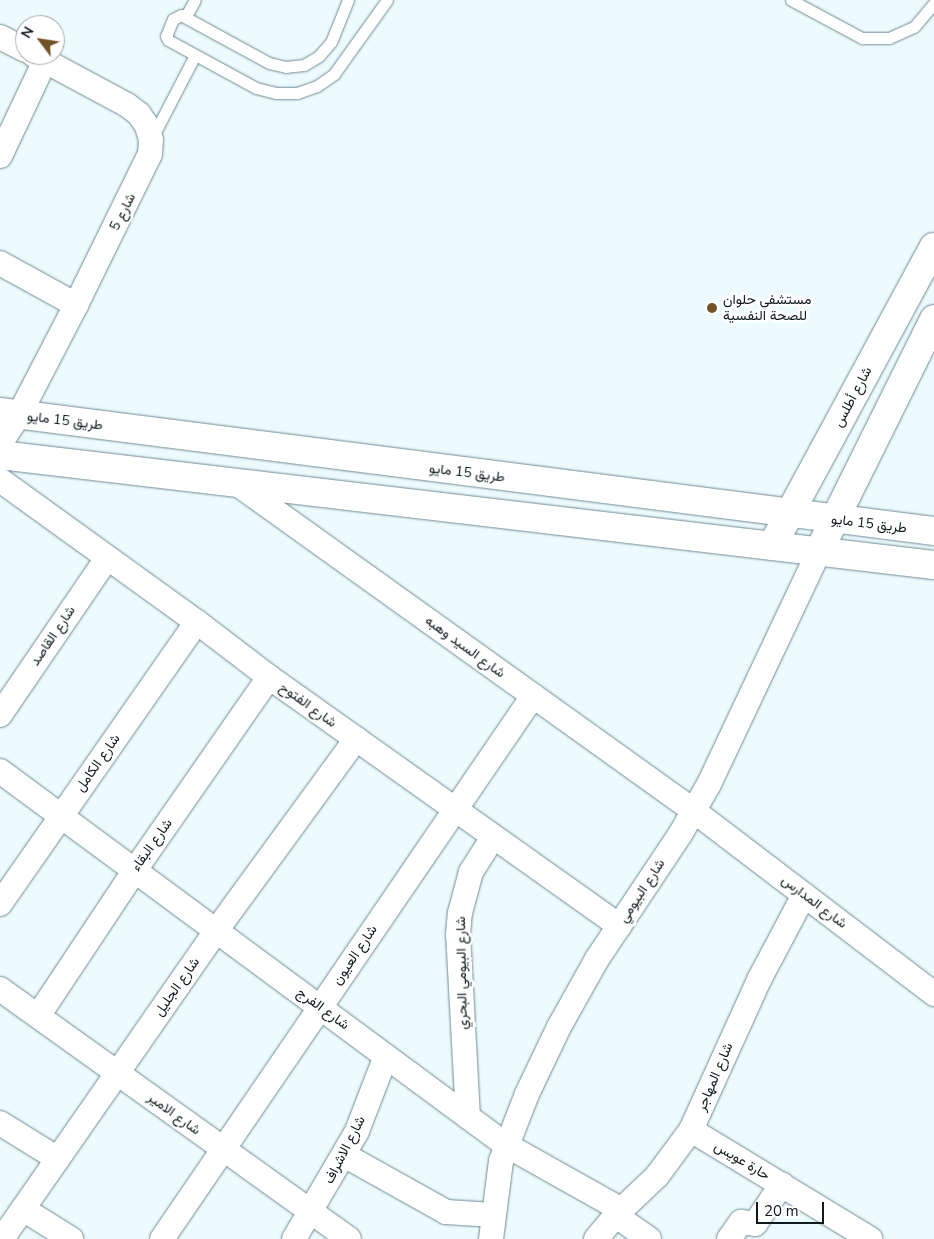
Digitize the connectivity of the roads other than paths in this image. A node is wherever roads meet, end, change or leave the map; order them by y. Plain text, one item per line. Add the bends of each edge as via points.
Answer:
1 (195, 0) edge
2 (348, 0) edge
3 (387, 0) edge
4 (790, 0) edge
5 (934, 3) edge
6 (186, 16) junction
7 (195, 55) junction
8 (16, 65) edge
9 (48, 65) edge
10 (151, 140) junction
11 (0, 156) edge
12 (934, 247) edge
13 (0, 263) edge
14 (76, 305) junction
15 (934, 319) edge
16 (9, 414) edge
17 (0, 444) edge
18 (0, 455) edge
19 (0, 480) edge
20 (236, 483) junction
21 (790, 514) junction
22 (833, 519) junction
23 (934, 531) edge
24 (772, 546) junction
25 (819, 551) junction
26 (107, 558) junction
27 (934, 565) edge
28 (197, 622) junction
29 (269, 677) junction
30 (533, 696) junction
31 (0, 715) edge
32 (356, 739) junction
33 (0, 771) edge
34 (455, 809) junction
35 (694, 811) junction
36 (61, 816) junction
37 (493, 837) junction
38 (134, 870) junction
39 (804, 895) junction
40 (0, 904) edge
41 (619, 926) junction
42 (216, 931) junction
43 (0, 988) edge
44 (934, 994) edge
45 (320, 1007) junction
46 (38, 1016) junction
47 (386, 1056) junction
48 (117, 1073) junction
49 (468, 1117) junction
50 (0, 1123) edge
51 (691, 1130) junction
52 (506, 1145) junction
53 (224, 1149) junction
54 (344, 1155) junction
55 (58, 1159) junction
56 (782, 1184) junction
57 (23, 1209) junction
58 (310, 1212) junction
59 (617, 1214) junction
60 (494, 1215) junction
61 (2, 1239) edge
62 (71, 1239) edge
63 (162, 1239) edge
64 (294, 1239) edge
65 (349, 1239) edge
66 (491, 1239) edge
67 (596, 1239) edge
68 (649, 1239) edge
69 (729, 1239) edge
70 (870, 1239) edge

1 - 6 lane
2 - 6 lane via 331,42 319,56 304,64 286,67 268,63
3 - 7 lane via 334,74 317,86 297,93 276,94 256,88
4 - 5 lane via 862,38 889,38 914,27
6 - 7 lane via 176,16 166,36
7 - 10 lane
8 - 11 street
9 - 10 street via 127,105 139,114
10 - 14 street, شارع 5 via 145,168
12 - 21 main road, شارع أطلس
13 - 14 street
14 - 16 street, شارع 5
15 - 22 main road
16 - 17 street, شارع 5
16 - 21 main road, طريق 15 مايو
18 - 20 main road
19 - 26 street, شارع الفتوح
20 - 24 main road
20 - 30 street, شارع السيد وهبه
21 - 22 main road, طريق 15 مايو
21 - 24 main road, شارع أطلس
22 - 23 main road, طريق 15 مايو
22 - 25 main road
24 - 25 main road
25 - 27 main road
25 - 35 street, شارع البيومي via 723,757
26 - 28 street, شارع الفتوح
26 - 31 street, شارع القاصد
28 - 29 street, شارع الفتوح
28 - 36 street, شارع الكامل
29 - 32 street, شارع الفتوح
29 - 38 street, شارع البقاء
30 - 34 street, شارع العيون
30 - 35 street, شارع السيد وهبه
32 - 34 street, شارع الفتوح
32 - 42 street, شارع الجليل
33 - 36 street, شارع الفرج
34 - 37 street, شارع الفتوح
34 - 45 street, شارع العيون
35 - 39 street, شارع المدارس
35 - 41 street, شارع البيومي
36 - 38 street, شارع الفرج
36 - 40 street, شارع الكامل
37 - 41 street, شارع الفتوح
37 - 49 street, شارع البيومي البحري via 471,872 458,934
38 - 42 street, شارع الفرج
38 - 46 street, شارع البقاء
39 - 44 street, شارع المدارس
39 - 51 street, شارع المهاجر via 760,978
41 - 52 street, شارع البيومي via 559,1027
42 - 45 street, شارع الفرج
42 - 48 street, شارع الجليل
43 - 46 street, شارع الامير
45 - 47 street, شارع الفرج
45 - 53 street, شارع العيون
46 - 48 street, شارع الامير
47 - 49 street, شارع الفرج
47 - 54 street, شارع الاشراف via 357,1131
48 - 53 street, شارع الامير
48 - 55 street, شارع الجليل
49 - 52 street, شارع الفرج
50 - 55 street
51 - 56 street, حارة عويس
51 - 59 street, شارع المهاجر via 657,1176
52 - 59 street, شارع الفرج via 610,1204
52 - 60 street, شارع البيومي
53 - 58 street, شارع الامير
53 - 63 street, شارع العيون
54 - 58 street, شارع الاشراف
54 - 60 street via 446,1212
55 - 57 street, شارع الجليل
56 - 69 street via 755,1224 741,1222
56 - 70 street, حارة عويس
57 - 61 street, شارع الجليل
57 - 62 street
58 - 64 street, شارع الاشراف
58 - 65 street, شارع الامير
59 - 67 street, شارع المهاجر
59 - 68 street, شارع الفرج
60 - 66 street, شارع البيومي

